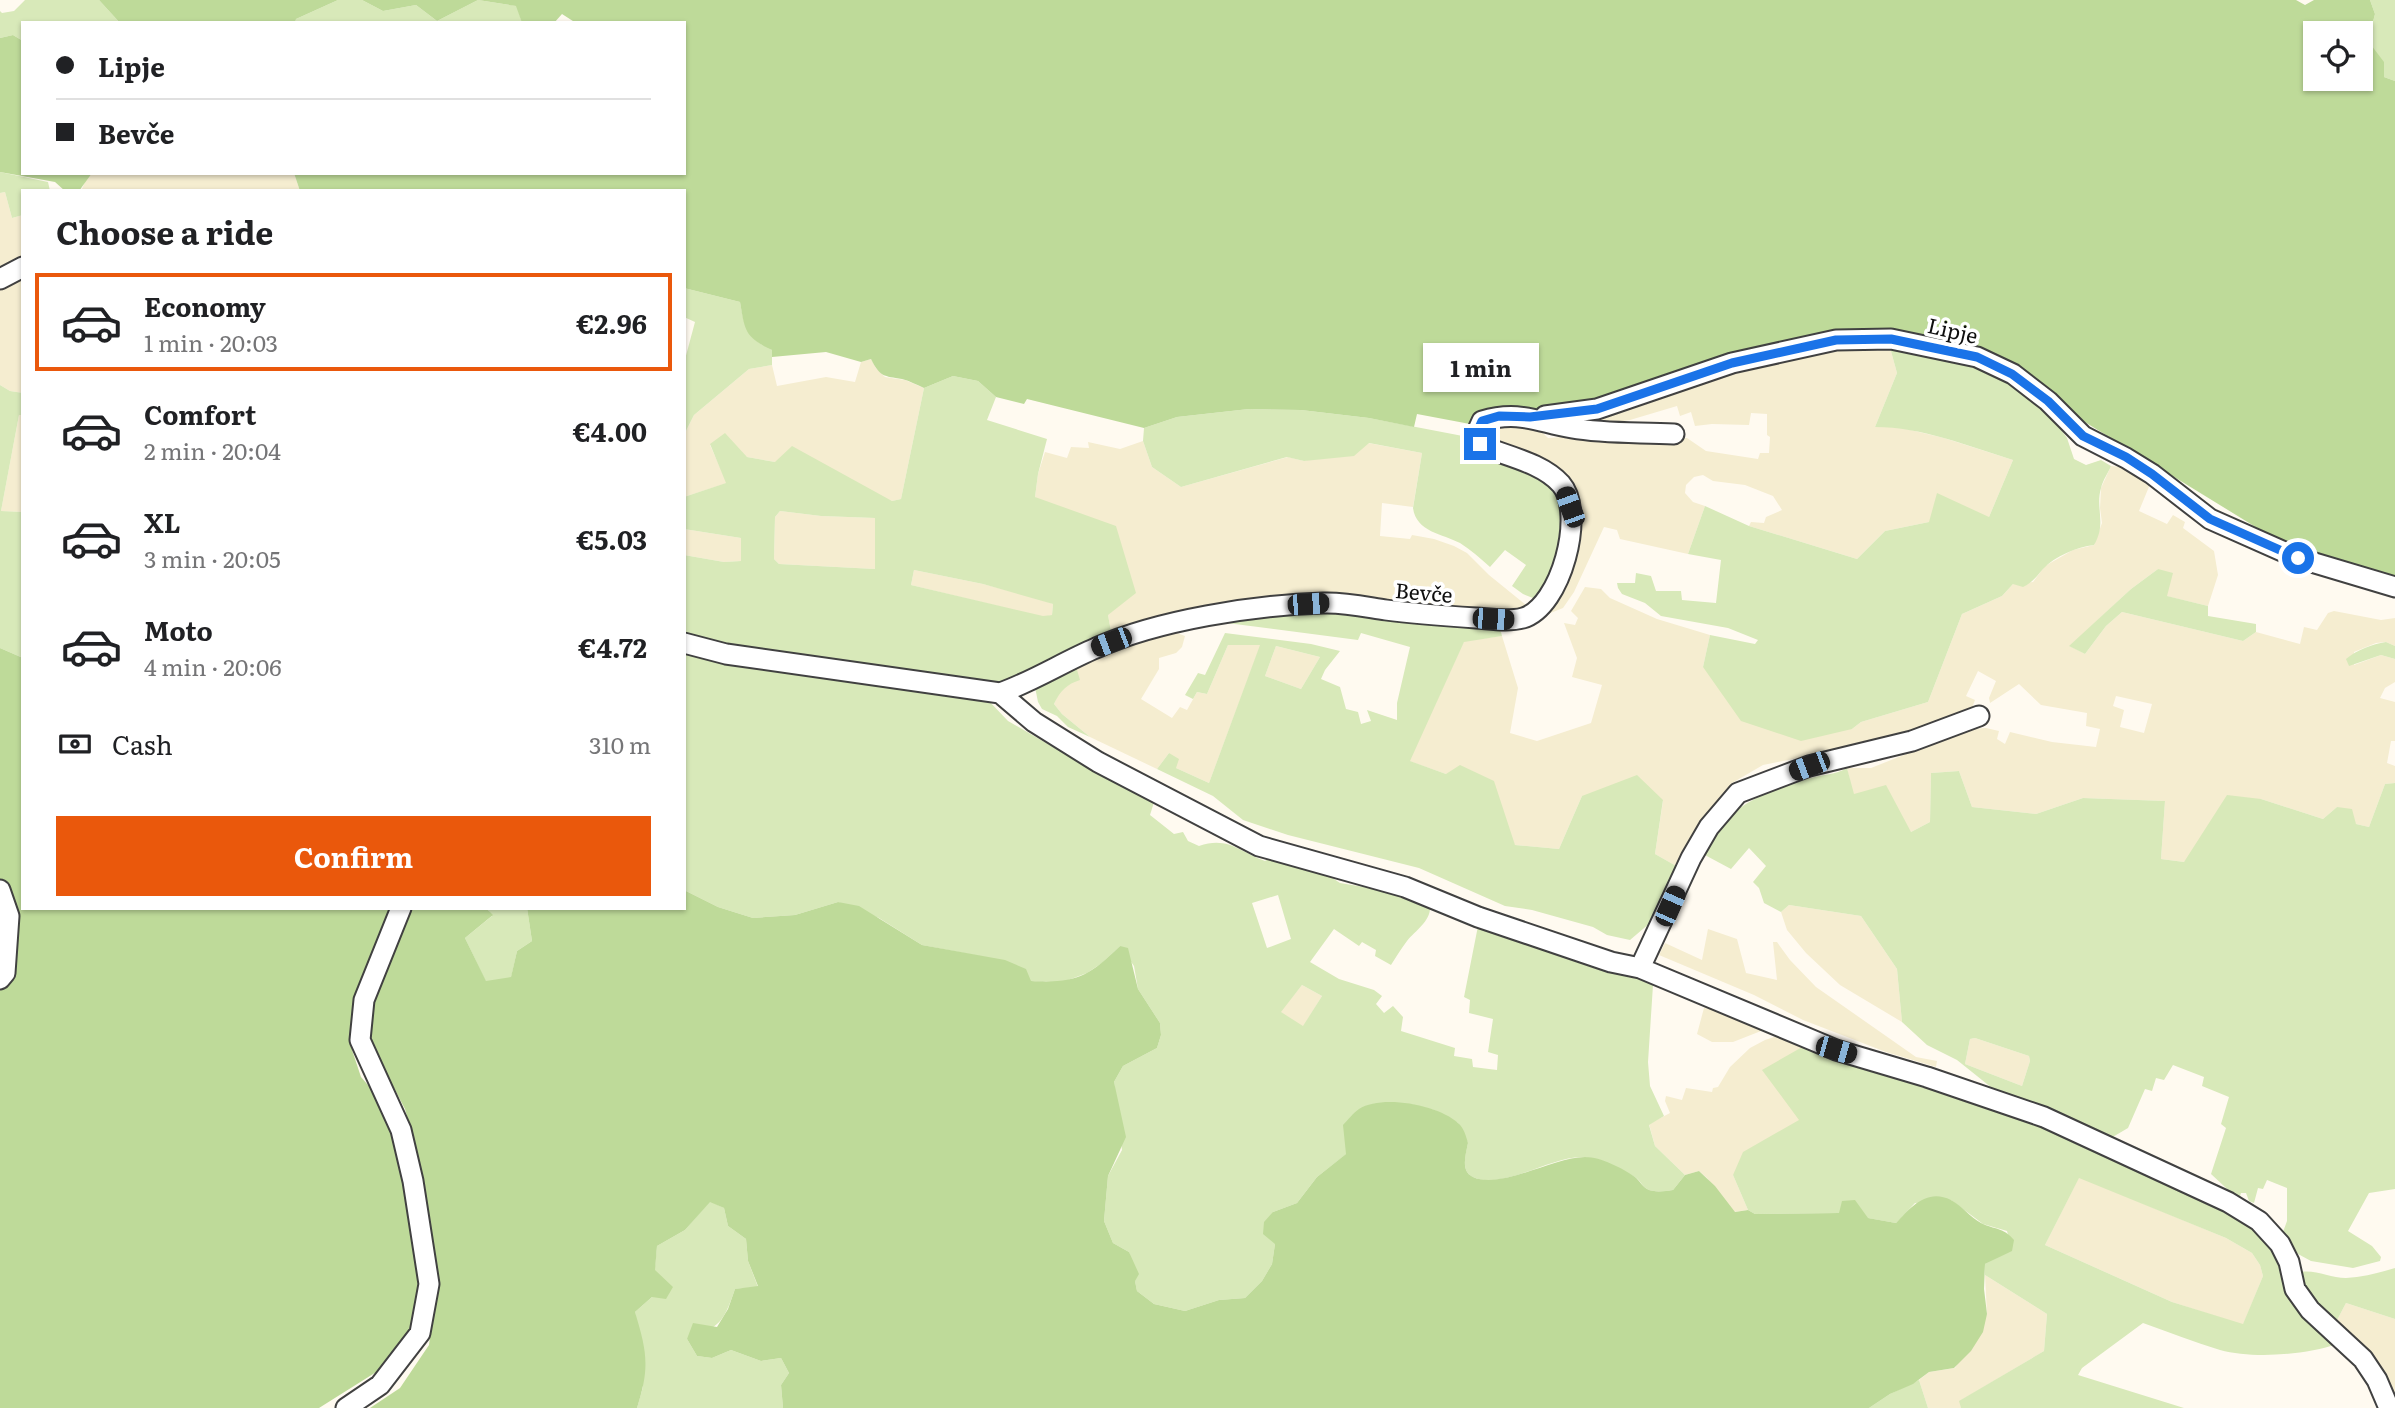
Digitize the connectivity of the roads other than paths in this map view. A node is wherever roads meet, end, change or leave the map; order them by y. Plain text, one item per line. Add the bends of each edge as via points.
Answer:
1 (21, 268) edge
2 (0, 279) edge
3 (1530, 417) junction
4 (1674, 434) dead end
5 (2395, 587) edge
6 (686, 644) edge
7 (1000, 693) junction
8 (1979, 716) dead end
9 (0, 890) edge
10 (400, 910) edge
11 (1640, 968) junction
12 (0, 979) edge
13 (345, 1408) edge
14 (2389, 1408) edge

1 - 2 street
3 - 4 street, Bevče via 1572,428
3 - 5 street, Lipje via 1597,409 1732,363 1836,340 1891,339 1977,357 2012,374 2083,436 2126,457 2210,519 2298,558
3 - 7 street, Bevče via 1499,416 1482,421 1477,432 1480,444 1549,474 1562,485 1570,507 1571,530 1556,587 1526,618 1417,614 1327,602 1270,606 1128,635
6 - 7 street via 726,654
7 - 11 street via 1034,722 1098,762 1259,846 1405,887 1490,921
8 - 11 street via 1912,741 1809,766 1738,793 1703,837
9 - 12 street via 9,916 5,973
10 - 13 street via 363,1000 359,1041 401,1130 429,1284 420,1334 380,1385
11 - 14 street via 1836,1050 2044,1117 2228,1202 2259,1221 2280,1244 2295,1289 2310,1310 2363,1359

